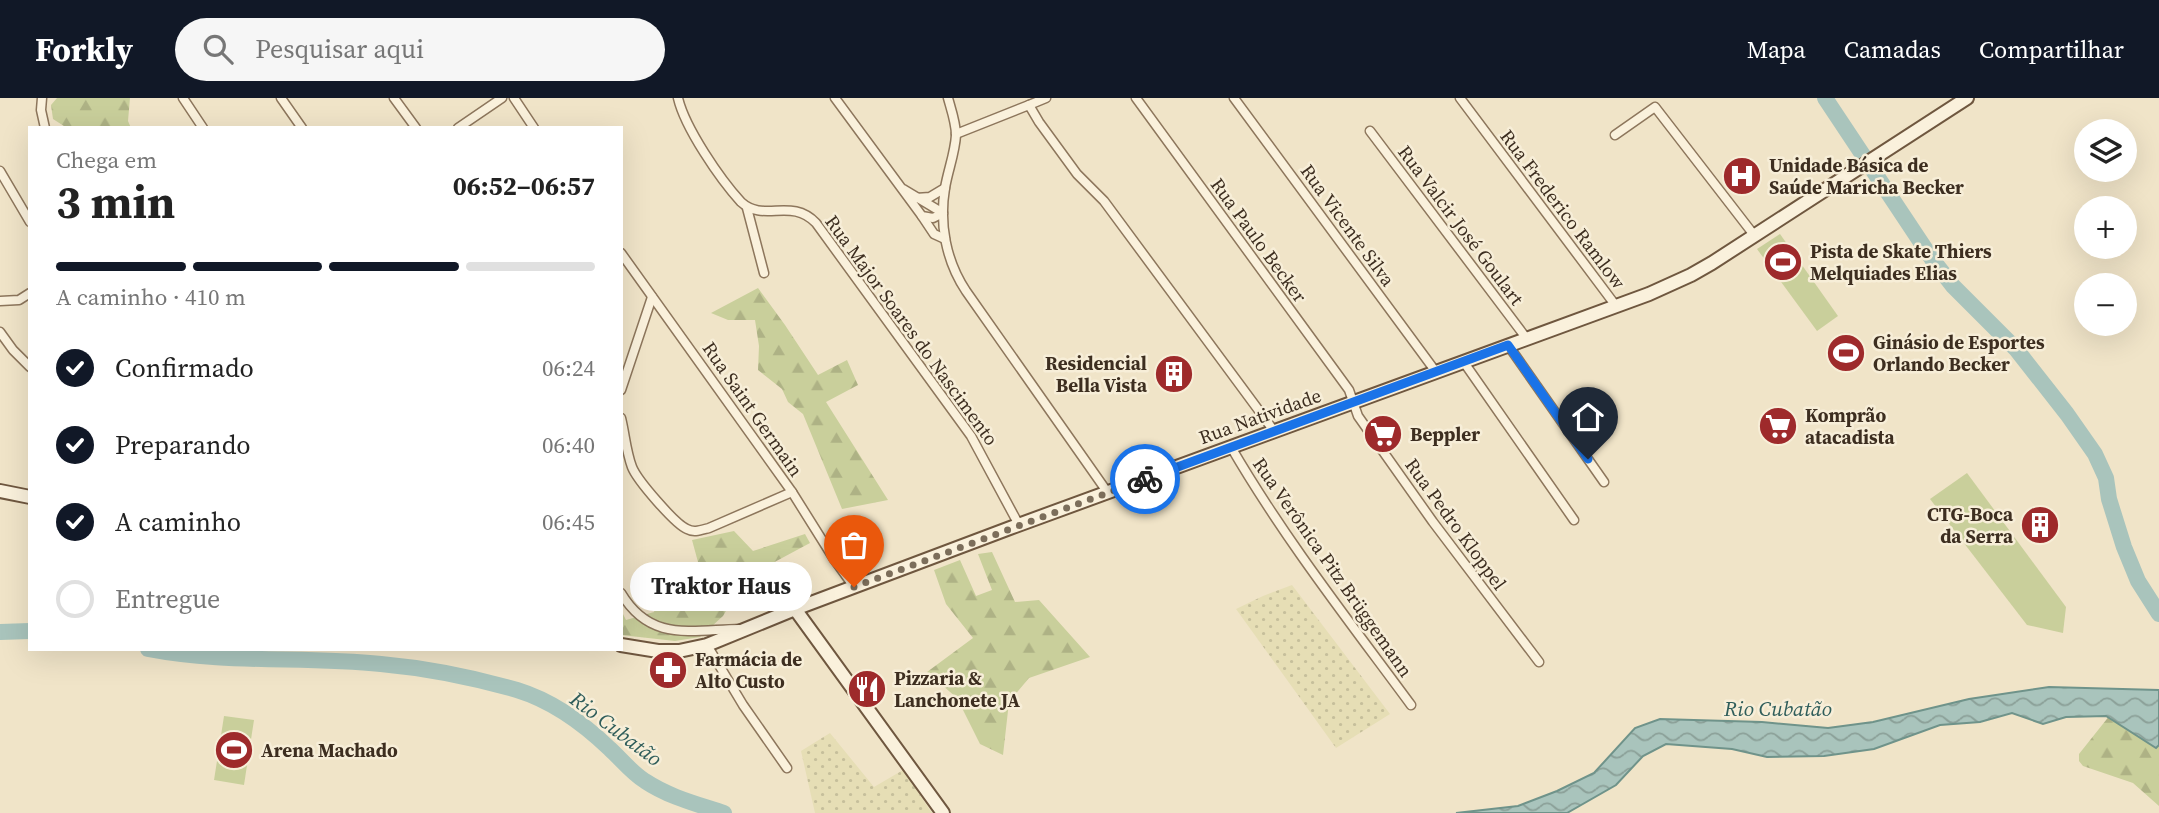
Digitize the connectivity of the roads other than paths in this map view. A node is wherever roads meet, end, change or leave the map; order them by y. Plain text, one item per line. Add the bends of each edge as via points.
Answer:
1 (42, 98) edge
2 (183, 98) edge
3 (281, 98) edge
4 (394, 98) edge
5 (502, 98) edge
6 (514, 98) edge
7 (678, 98) edge
8 (835, 98) edge
9 (948, 98) edge
10 (1046, 98) edge
11 (1136, 98) edge
12 (1234, 98) edge
13 (1460, 98) edge
14 (1967, 98) edge
15 (1029, 105) junction
16 (45, 126) edge
17 (202, 126) edge
18 (301, 126) edge
19 (415, 126) edge
20 (461, 126) edge
21 (533, 126) edge
22 (1370, 131) dead end
23 (956, 134) junction
24 (1615, 135) dead end
25 (0, 171) edge
26 (945, 188) junction
27 (903, 189) junction
28 (916, 198) junction
29 (747, 208) junction
30 (943, 212) junction
31 (922, 216) junction
32 (28, 219) edge
33 (1754, 235) junction
34 (945, 239) junction
35 (623, 256) edge
36 (764, 273) dead end
37 (28, 294) edge
38 (652, 297) junction
39 (0, 301) edge
40 (1616, 306) junction
41 (0, 332) edge
42 (1527, 339) junction
43 (1508, 345) junction
44 (1463, 361) junction
45 (28, 365) edge
46 (1436, 372) junction
47 (623, 384) edge
48 (1353, 402) junction
49 (623, 430) edge
50 (1274, 431) junction
51 (1231, 447) junction
52 (1604, 482) dead end
53 (0, 491) edge
54 (792, 492) junction
55 (1108, 493) junction
56 (28, 497) edge
57 (1574, 520) dead end
58 (1019, 525) junction
59 (854, 587) junction
60 (623, 596) edge
61 (794, 609) junction
62 (745, 629) junction
63 (707, 645) junction
64 (623, 646) edge
65 (1539, 662) dead end
66 (1411, 705) dead end
67 (787, 768) dead end
68 (943, 813) edge

1 - 16 street
2 - 17 street
3 - 18 street
4 - 19 street
5 - 20 street
6 - 21 street
7 - 29 street via 695,138
8 - 27 street
9 - 23 street
10 - 15 street
11 - 48 street, Rua Paulo Becker via 1349,390
12 - 46 street, Rua Vicente Silva
13 - 40 street, Rua Frederico Ramlow
14 - 33 main road, Rua Natividade
15 - 23 street
15 - 50 street
22 - 42 street, Rua Valcir José Goulart
23 - 26 street
24 - 33 street via 1655,107
25 - 32 street
26 - 28 street via 930,197
26 - 30 street
27 - 28 street
27 - 31 street
28 - 30 street
29 - 36 street
29 - 58 street, Rua Major Soares do Nascimento via 795,210 816,223 971,436
30 - 31 street via 933,218
30 - 34 street
31 - 34 street via 934,234
33 - 40 main road, Rua Natividade via 1692,275
34 - 55 street via 952,267 966,292
35 - 38 street, Rua Saint Germain
37 - 39 street
38 - 47 street
38 - 54 street, Rua Saint Germain
40 - 42 main road, Rua Natividade
41 - 45 street
42 - 43 main road, Rua Natividade
43 - 44 main road, Rua Natividade
43 - 52 street
44 - 46 main road, Rua Natividade
44 - 57 street
46 - 48 main road, Rua Natividade
48 - 50 main road, Rua Natividade
48 - 65 street, Rua Pedro Kloppel via 1358,416 1433,522
49 - 54 street via 637,477 687,530 705,530
50 - 51 main road, Rua Natividade
51 - 55 main road, Rua Natividade
51 - 66 street, Rua Verônica Pitz Brüggemann via 1314,573
53 - 56 main road
54 - 59 street, Rua Saint Germain
55 - 58 main road, Rua Natividade
58 - 59 main road, Rua Natividade
59 - 61 main road, Rua Natividade
60 - 62 street via 638,617 657,627
61 - 62 main road, Rua Natividade
61 - 68 main road
62 - 63 main road, Rua Natividade
63 - 64 main road, Rua Natividade via 678,651
63 - 67 street

